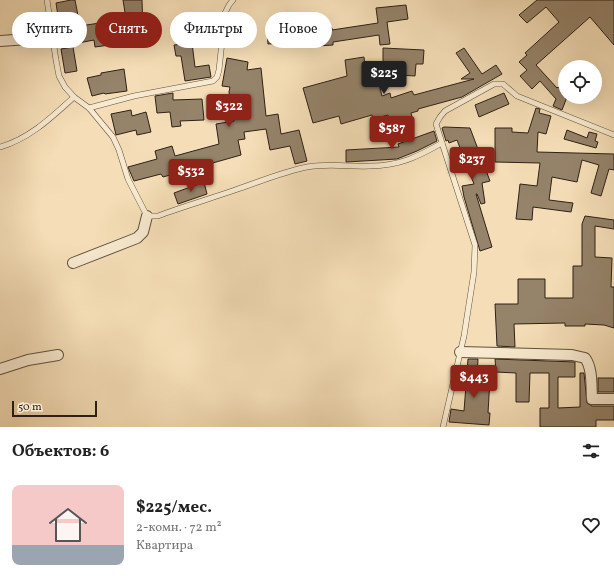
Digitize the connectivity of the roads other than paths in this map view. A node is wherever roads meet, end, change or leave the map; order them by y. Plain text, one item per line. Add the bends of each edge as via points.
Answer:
1 (47, 0) edge
2 (233, 0) edge
3 (12, 40) edge
4 (0, 41) edge
5 (74, 97) junction
6 (89, 108) junction
7 (614, 135) edge
8 (442, 143) junction
9 (0, 147) edge
10 (146, 216) junction
11 (73, 263) dead end
12 (460, 352) junction
13 (58, 355) dead end
14 (0, 369) edge
15 (614, 399) edge
16 (443, 427) edge

1 - 5 lane via 59,76 65,88
2 - 6 lane via 225,13 219,70 213,82 134,96
3 - 4 street
5 - 6 lane
5 - 9 lane via 29,134
6 - 10 lane via 113,137 128,179
7 - 8 lane via 517,96 503,84 494,84 445,111 436,124
8 - 10 lane via 416,158 388,165 326,164 307,167 158,216
8 - 12 lane via 475,245 474,272
10 - 11 street via 145,228 137,238
12 - 15 street via 572,355 585,358 590,370 592,399
12 - 16 lane
13 - 14 street via 28,360

